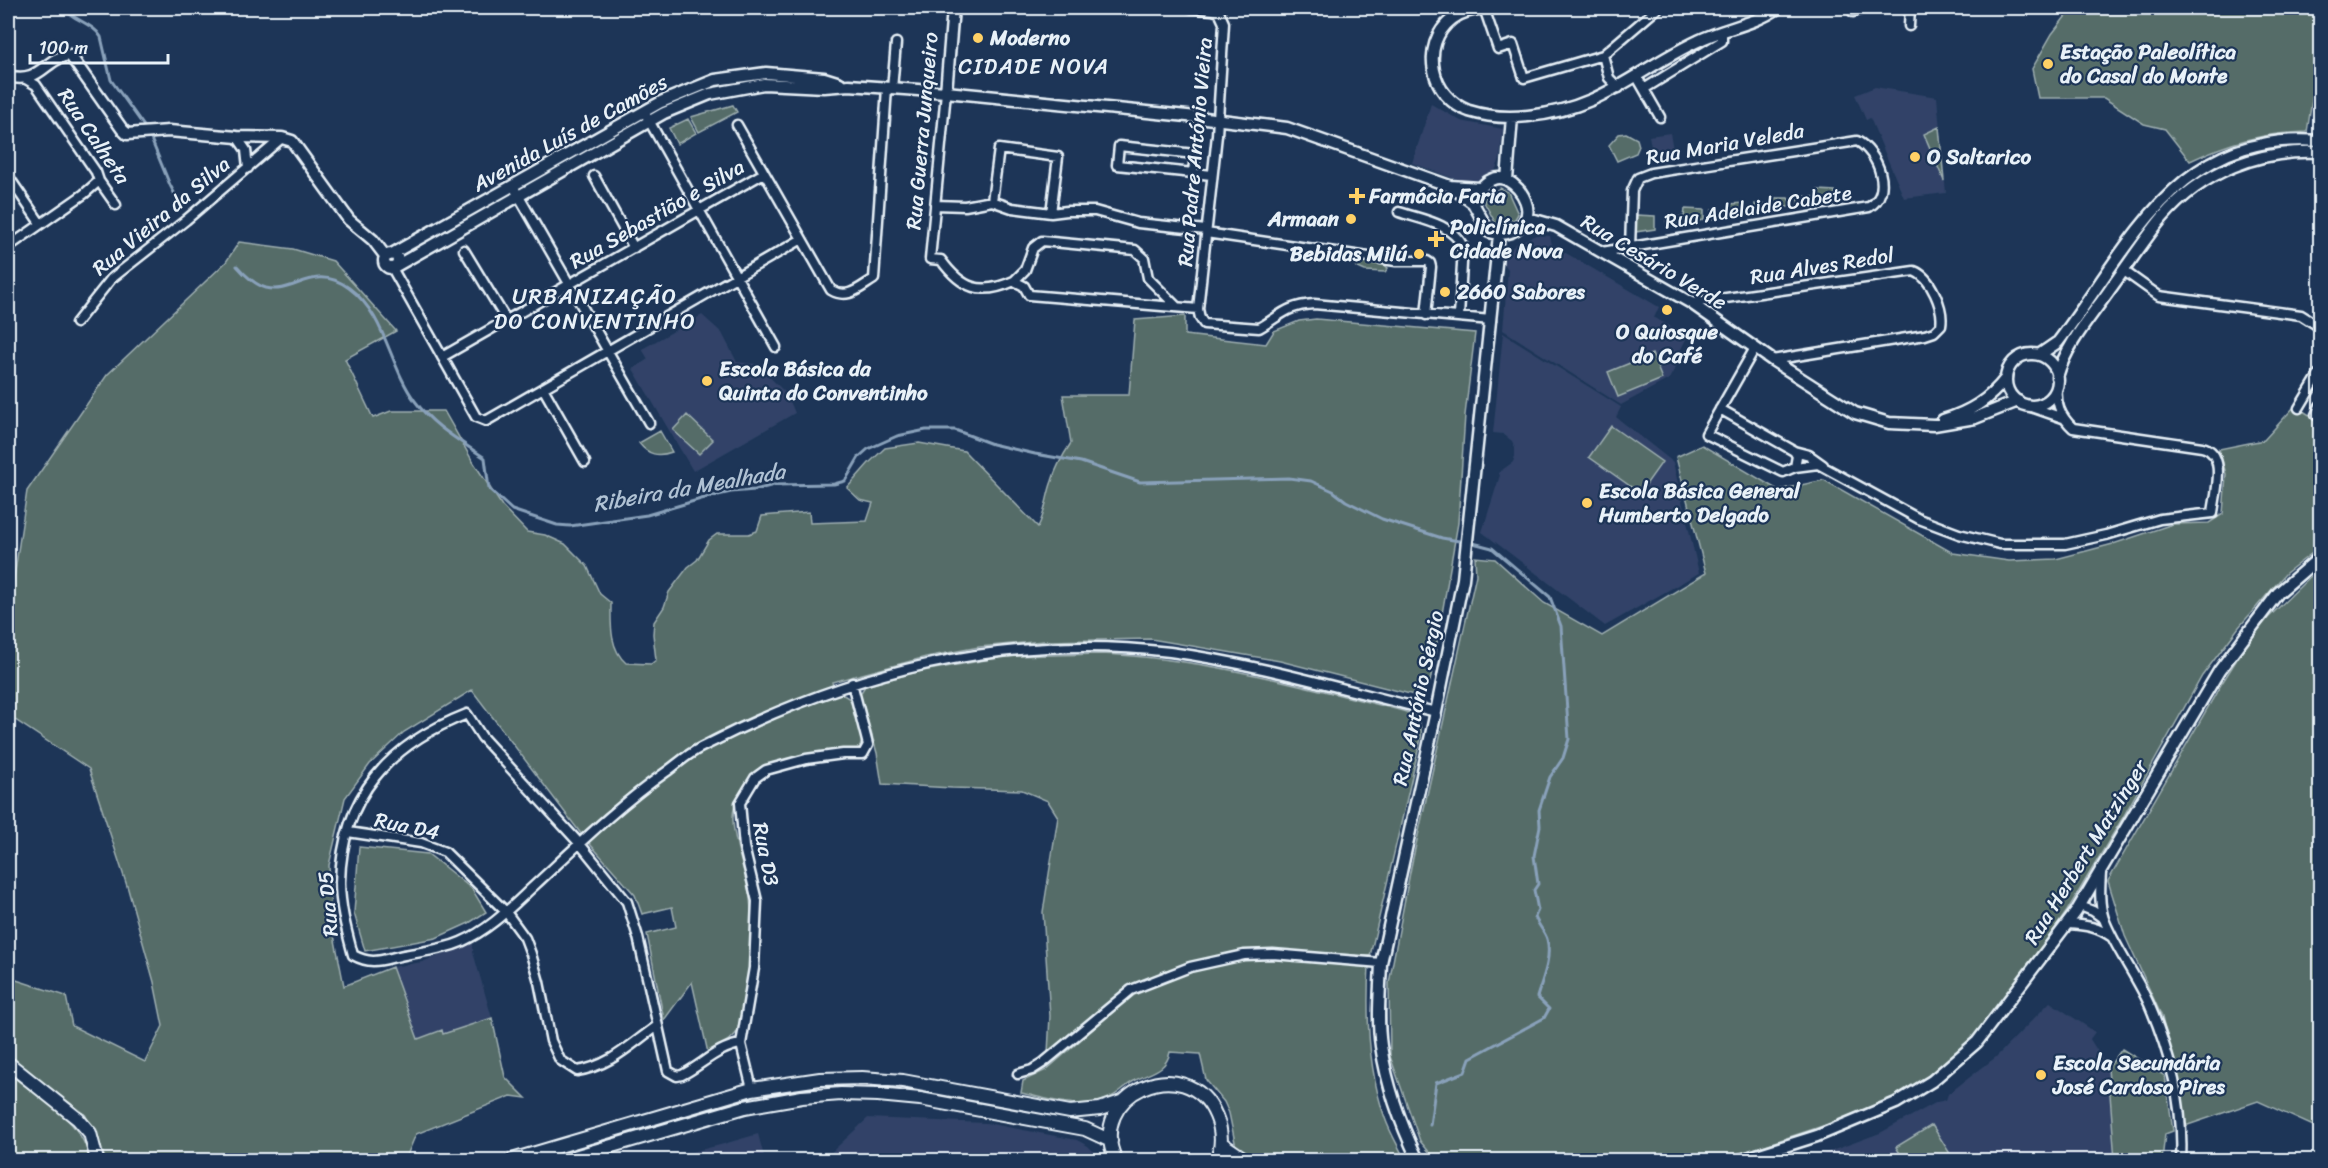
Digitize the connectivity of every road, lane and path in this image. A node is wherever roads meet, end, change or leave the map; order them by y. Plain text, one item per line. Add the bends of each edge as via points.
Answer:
1 (953, 8) edge
2 (1191, 8) edge
3 (1485, 8) edge
4 (1658, 8) edge
5 (1778, 8) edge
6 (1852, 8) edge
7 (1866, 8) edge
8 (1910, 8) edge
9 (1909, 26) dead end
10 (1722, 31) junction
11 (896, 43) dead end
12 (1603, 55) junction
13 (8, 76) edge
14 (1637, 77) junction
15 (24, 78) junction
16 (1619, 88) junction
17 (889, 89) junction
18 (1644, 89) junction
19 (946, 92) junction
20 (646, 116) junction
21 (1512, 117) junction
22 (1660, 117) dead end
23 (1218, 119) junction
24 (737, 125) dead end
25 (237, 137) junction
26 (282, 138) junction
27 (2320, 141) edge
28 (2320, 152) edge
29 (1875, 164) joint
30 (248, 168) junction
31 (764, 173) junction
32 (1193, 173) junction
33 (1212, 175) junction
34 (8, 176) edge
35 (594, 176) dead end
36 (99, 180) junction
37 (1507, 180) junction
38 (1450, 186) junction
39 (1479, 188) junction
40 (515, 191) junction
41 (993, 201) junction
42 (1473, 203) junction
43 (935, 204) junction
44 (116, 205) dead end
45 (699, 211) junction
46 (1399, 212) dead end
47 (1051, 213) junction
48 (1528, 218) junction
49 (40, 223) junction
50 (1206, 232) junction
51 (1499, 235) junction
52 (802, 239) junction
53 (8, 247) edge
54 (1630, 247) junction
55 (634, 248) junction
56 (464, 250) dead end
57 (1602, 252) junction
58 (388, 256) junction
59 (394, 267) junction
60 (2124, 271) junction
61 (737, 277) junction
62 (1014, 281) junction
63 (569, 285) junction
64 (1691, 303) junction
65 (1177, 307) junction
66 (1198, 309) junction
67 (1426, 315) junction
68 (1459, 317) junction
69 (1491, 320) junction
70 (507, 321) junction
71 (76, 323) dead end
72 (2320, 327) edge
73 (776, 347) dead end
74 (1755, 348) junction
75 (608, 351) junction
76 (2039, 355) junction
77 (442, 357) junction
78 (1772, 360) junction
79 (2320, 373) edge
80 (2006, 378) junction
81 (2057, 381) junction
82 (543, 388) junction
83 (2022, 403) junction
84 (2320, 406) edge
85 (2299, 408) dead end
86 (1720, 409) junction
87 (2316, 415) dead end
88 (2063, 418) junction
89 (649, 423) dead end
90 (1924, 425) junction
91 (1794, 451) junction
92 (585, 462) dead end
93 (1795, 467) junction
94 (1826, 468) junction
95 (2320, 557) edge
96 (852, 683) junction
97 (1436, 712) junction
98 (348, 832) junction
99 (580, 844) junction
100 (2100, 873) junction
101 (2080, 906) junction
102 (506, 912) junction
103 (2104, 919) junction
104 (2068, 924) junction
105 (2115, 939) junction
106 (1381, 963) junction
107 (657, 1026) junction
108 (741, 1044) junction
109 (8, 1063) edge
110 (1018, 1074) dead end
111 (753, 1089) junction
112 (1124, 1101) junction
113 (1111, 1141) junction
114 (1221, 1143) junction
115 (97, 1161) edge
116 (512, 1161) edge
117 (564, 1161) edge
118 (1116, 1161) edge
119 (1216, 1161) edge
120 (1246, 1161) edge
121 (1418, 1161) edge
122 (1742, 1161) edge
123 (2181, 1161) edge

1 - 19 street, Rua Guerra Junqueiro
2 - 23 street, Rua Padre António Vieira via 1219,12 1224,23
3 - 12 street via 1498,49 1513,44 1524,78
3 - 21 street via 1463,13 1444,27 1433,53 1435,78 1440,90 1456,105 1478,114
4 - 12 street
5 - 10 street
6 - 7 street via 1853,12
8 - 9 street
10 - 14 street via 1690,44
10 - 18 street via 1722,41
11 - 17 street
12 - 16 street via 1609,78
13 - 15 street
14 - 16 street
14 - 18 street
15 - 25 street, Rua Vieira da Silva via 70,55 127,134 154,130
15 - 36 street, Rua Calheta via 36,85
16 - 21 street via 1581,105
17 - 19 street, Avenida Luís de Camões
17 - 20 street, Avenida Luís de Camões via 764,84 710,94
17 - 52 street via 874,279 840,295 831,290
18 - 22 street
19 - 23 street, Avenida Luís de Camões
19 - 43 street, Rua Guerra Junqueiro
20 - 40 street, Avenida Luís de Camões
20 - 45 street
21 - 37 street
23 - 33 street, Rua Padre António Vieira
23 - 38 street, Avenida Luís de Camões via 1287,128
24 - 31 street
25 - 26 street, Rua Vieira da Silva
25 - 30 street, Rua Vieira da Silva via 246,150
26 - 30 street, Rua Vieira da Silva
26 - 58 street via 297,145 349,220
27 - 76 street via 2255,145 2218,158 2191,175 2149,216 2058,342
28 - 60 street via 2270,155 2216,174 2164,216
29 - 54 street, Rua Adelaide Cabete via 1883,188 1881,196 1869,207
29 - 54 street, Rua Maria Veleda via 1865,146 1857,141 1651,173 1638,178 1632,191
30 - 71 street, Rua Vieira da Silva via 111,279
31 - 45 street, Rua Sebastião e Silva
31 - 52 street
32 - 32 street via 1195,154 1119,146 1117,165
32 - 33 street
33 - 50 street, Rua Padre António Vieira
34 - 49 street
35 - 55 street
36 - 44 street, Rua Calheta
36 - 49 street
37 - 39 street via 1498,179
37 - 48 street via 1529,209
38 - 39 street
38 - 42 street
39 - 42 street
40 - 58 street, Avenida Luís de Camões
40 - 59 street, Avenida Luís de Camões
40 - 63 street
41 - 43 street via 965,206
41 - 47 street via 1012,208
41 - 47 street via 999,149 1058,157
42 - 51 street via 1489,232
43 - 62 street, Rua Guerra Junqueiro via 930,259 942,260 961,283 978,289 999,288
45 - 55 street, Rua Sebastião e Silva
45 - 61 street
46 - 68 street via 1443,225 1458,237 1463,246
47 - 50 street via 1095,212 1138,223
48 - 51 street via 1518,228
48 - 57 street, Rua Cesário Verde via 1556,226
49 - 53 street
50 - 66 street, Rua Padre António Vieira
50 - 67 street via 1396,261 1427,261 1431,267
51 - 69 street, Rua António Sérgio
52 - 61 street
54 - 57 street, Rua Adelaide Cabete
55 - 63 street, Rua Sebastião e Silva
56 - 70 street
57 - 64 street, Rua Cesário Verde
58 - 59 street via 397,259
59 - 77 street
60 - 72 street via 2159,296 2301,315
60 - 81 street via 2067,350
61 - 73 street
61 - 75 street
62 - 65 street via 1024,286 1029,295
62 - 65 street via 1025,270 1033,248 1042,241 1135,250 1144,258 1148,278
63 - 70 street, Rua Sebastião e Silva
63 - 75 street
64 - 74 street, Rua Cesário Verde
64 - 78 street, Rua Alves Redol via 1907,271 1926,278 1943,315 1941,325 1925,335
65 - 66 street
66 - 67 street, Rua Padre António Vieira via 1204,324 1259,328 1282,311 1299,305
67 - 68 street
68 - 69 street
69 - 97 street, Rua António Sérgio via 1463,579
70 - 77 street, Rua Sebastião e Silva
74 - 78 street, Rua Cesário Verde
74 - 86 street
75 - 82 street
75 - 89 street
76 - 80 street via 2017,359
76 - 81 street via 2051,363
77 - 82 street via 476,417 486,421
78 - 90 street, Rua Cesário Verde via 1855,413 1889,423
79 - 85 street
80 - 83 street via 2009,391
80 - 90 street via 1976,408
81 - 83 street via 2042,404
81 - 88 street via 2057,402
82 - 92 street
83 - 88 street
83 - 90 street via 1960,422
84 - 87 street
86 - 91 street
86 - 93 street via 1706,434 1783,472
88 - 94 street via 2081,431 2202,447 2215,454 2218,468 2213,513 2160,519 2065,544 2000,544 1919,519
91 - 93 street
91 - 94 street via 1809,455
93 - 94 street via 1812,464
95 - 100 street, Rua Herbert Matzinger via 2278,593 2219,671
96 - 97 street via 940,660 1005,651 1130,649 1231,662
96 - 99 street via 697,750 644,788
96 - 108 street, Rua D3 via 868,745 863,754 806,759 766,770 755,778 740,803 744,847 757,901 754,968
97 - 106 street, Rua António Sérgio
98 - 99 street, Rua D5 via 368,786 380,770 421,735 467,714 482,737
98 - 102 street, Rua D4 via 421,843 445,852
98 - 102 street, Rua D5 via 340,884 353,955 364,962 459,943
99 - 102 street
99 - 107 street via 627,902
100 - 101 street, Rua Herbert Matzinger
100 - 103 street
101 - 103 street
101 - 104 street, Rua Herbert Matzinger
102 - 107 street, Rua D4 via 525,938 531,954 551,1041 560,1060 577,1071 594,1068
103 - 105 street
104 - 105 street via 2100,929
104 - 122 street, Rua Herbert Matzinger via 1977,1042 1932,1081 1861,1119
105 - 123 street via 2167,1050 2176,1092
106 - 110 street via 1273,954 1244,955 1190,967 1131,990 1043,1063
106 - 121 street, Rua António Sérgio via 1381,1046 1392,1095
107 - 108 street via 666,1067 677,1076 726,1048
108 - 111 street, Rua D3
109 - 115 main road via 78,1119 90,1133
111 - 112 main road via 820,1078 862,1078 903,1081 1070,1112
111 - 116 main road
112 - 113 main road via 1116,1113
112 - 114 main road via 1139,1089 1158,1082 1183,1084 1200,1093 1213,1107 1220,1124
113 - 117 main road via 1085,1129 920,1099 841,1094 745,1107
113 - 118 main road
114 - 119 main road
114 - 120 main road

